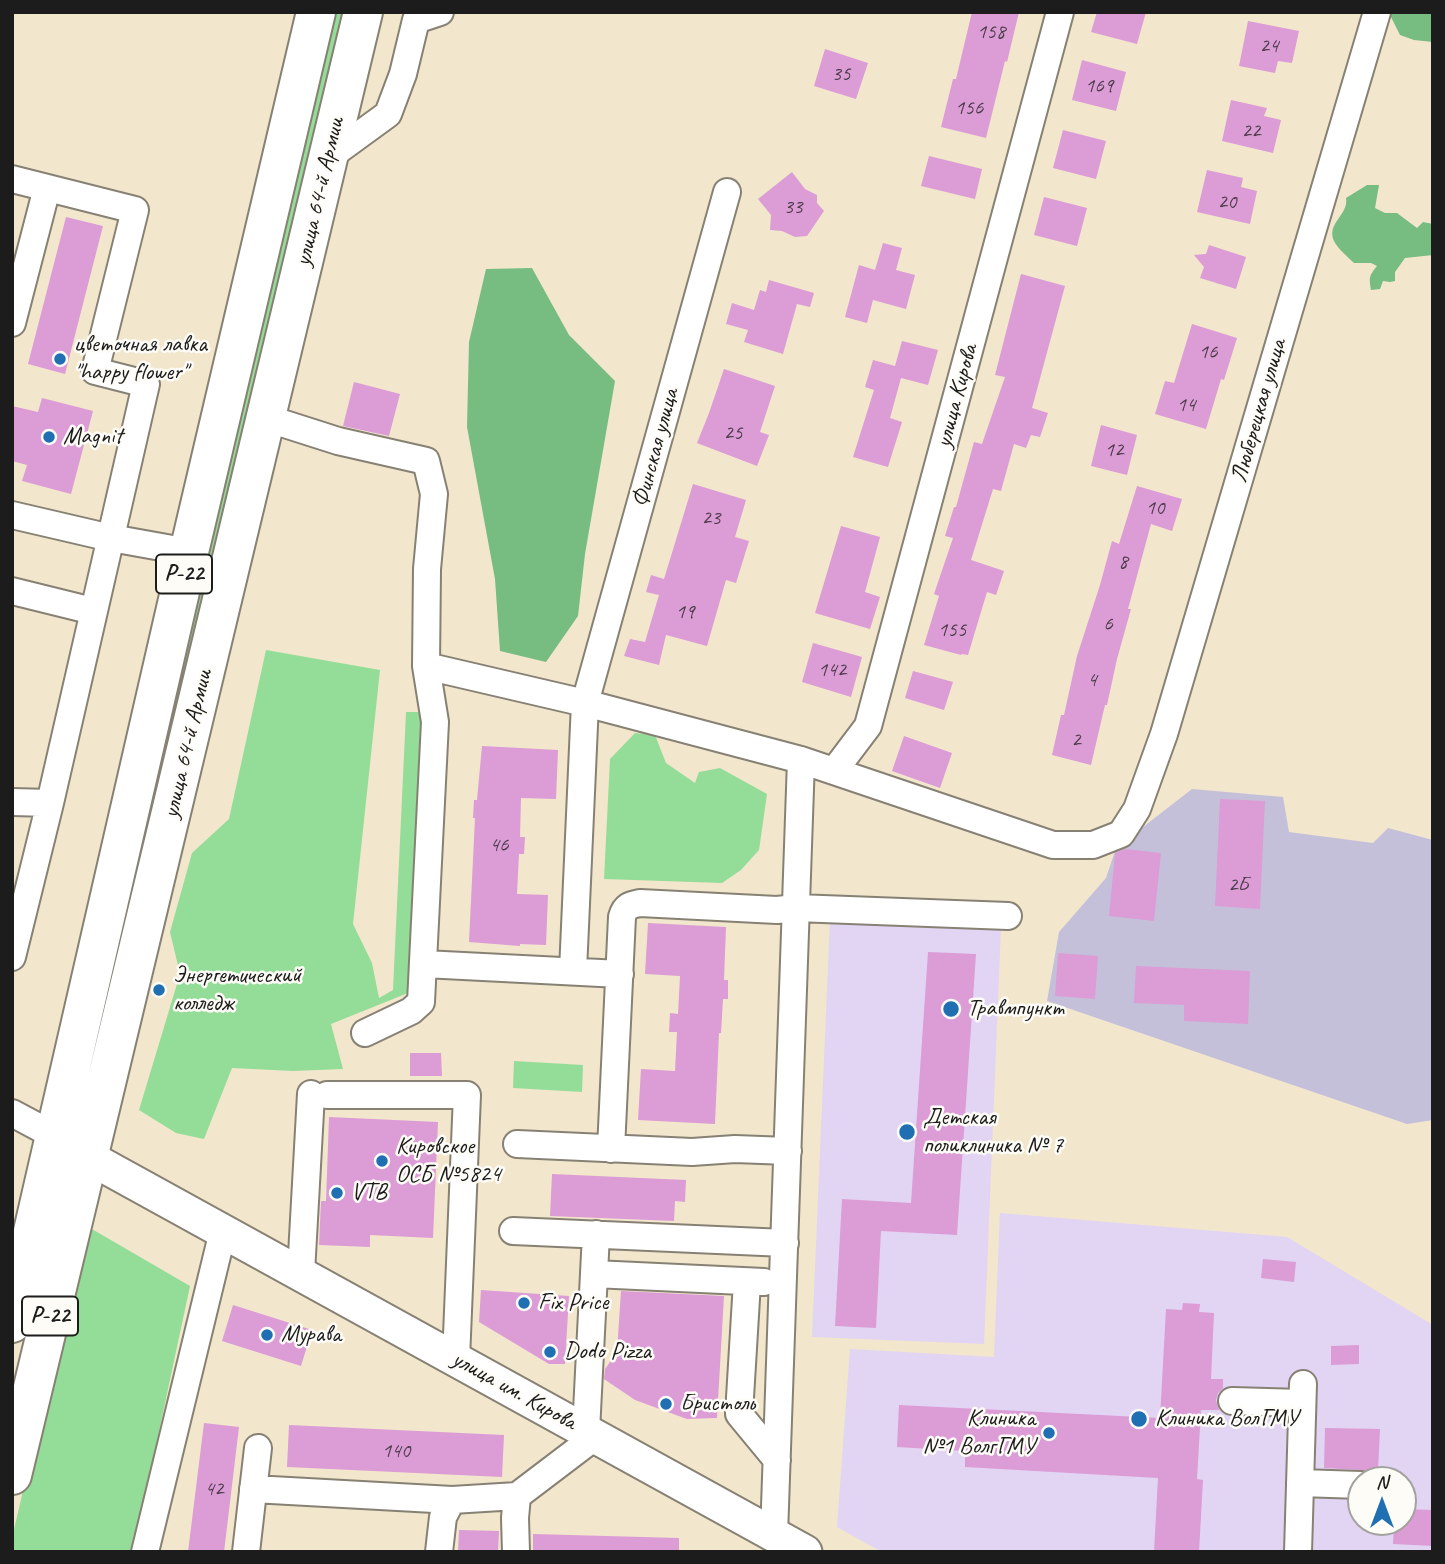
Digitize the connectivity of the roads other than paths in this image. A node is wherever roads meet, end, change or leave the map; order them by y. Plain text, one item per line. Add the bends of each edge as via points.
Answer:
1 (316, 12) edge
2 (363, 12) edge
3 (1060, 12) edge
4 (1377, 12) edge
5 (424, 15) edge
6 (329, 157) junction
7 (12, 179) edge
8 (47, 188) junction
9 (727, 192) dead end
10 (12, 323) edge
11 (267, 418) junction
12 (12, 515) edge
13 (111, 538) junction
14 (189, 552) junction
15 (12, 591) edge
16 (93, 611) junction
17 (426, 666) junction
18 (585, 704) junction
19 (801, 760) junction
20 (834, 771) junction
21 (12, 802) edge
22 (50, 803) junction
23 (796, 908) junction
24 (1008, 916) dead end
25 (12, 957) edge
26 (424, 964) junction
27 (573, 971) junction
28 (620, 974) junction
29 (365, 1033) dead end
30 (12, 1113) edge
31 (55, 1136) junction
32 (517, 1144) dead end
33 (611, 1149) junction
34 (788, 1152) junction
35 (88, 1157) junction
36 (223, 1231) junction
37 (513, 1231) dead end
38 (596, 1234) junction
39 (785, 1243) junction
40 (301, 1273) junction
41 (594, 1274) junction
42 (747, 1282) junction
43 (783, 1283) junction
44 (12, 1323) edge
45 (456, 1359) junction
46 (1232, 1401) dead end
47 (591, 1434) junction
48 (258, 1448) dead end
49 (777, 1460) junction
50 (12, 1475) edge
51 (1300, 1483) junction
52 (1347, 1485) edge
53 (253, 1489) junction
54 (517, 1496) junction
55 (452, 1500) junction
56 (774, 1535) junction
57 (145, 1552) edge
58 (246, 1552) edge
59 (439, 1552) edge
60 (516, 1552) edge
61 (805, 1552) edge
62 (1298, 1552) edge

1 - 14 highway, улица 64-й Армии / Р-22
2 - 6 highway, улица 64-й Армии / Р-22
3 - 20 street, улица Кирова via 868,726
4 - 20 street, Люберецкая улица via 1164,734 1137,809 1121,834 1093,845 1053,845
5 - 6 street via 388,114
6 - 11 highway, улица 64-й Армии / Р-22
7 - 8 street
8 - 10 street
8 - 13 street via 135,211 95,371 146,384
9 - 18 street, Финская улица
11 - 17 street via 338,441 426,461 434,494 427,569
11 - 35 highway, улица 64-й Армии / Р-22
12 - 13 street
13 - 14 street
13 - 16 street
14 - 31 highway, улица 64-й Армии / Р-22
15 - 16 street
16 - 22 street
17 - 18 street, Люберецкая улица
17 - 26 street via 435,722
18 - 19 street, Люберецкая улица
18 - 27 street, Финская улица
19 - 20 street, Люберецкая улица
19 - 23 street
21 - 22 street
22 - 25 street
23 - 24 street
23 - 28 street via 630,905 622,917
23 - 34 street
26 - 27 street
26 - 29 street via 417,1007
27 - 28 street
28 - 33 street
30 - 31 street
31 - 35 main road, улица им. Кирова
31 - 44 highway, улица 64-й Армии / Р-22
32 - 33 street
33 - 34 street
34 - 39 street
35 - 36 main road, улица им. Кирова
35 - 50 highway, улица 64-й Армии / Р-22
36 - 40 main road, улица им. Кирова
36 - 57 street
37 - 38 street
38 - 39 street
38 - 41 street
39 - 43 street
40 - 45 main road, улица им. Кирова
40 - 45 street via 319,1095 467,1095
41 - 42 street
41 - 47 street
42 - 43 street
42 - 49 street via 739,1414
43 - 49 street
45 - 47 main road, улица им. Кирова
46 - 51 street via 1302,1393
47 - 54 street
47 - 56 main road, улица им. Кирова
48 - 53 street
49 - 56 street
51 - 52 street
51 - 62 street
53 - 55 street
53 - 58 street
54 - 55 street
54 - 60 street
55 - 59 street via 443,1517
56 - 61 main road, улица им. Кирова

